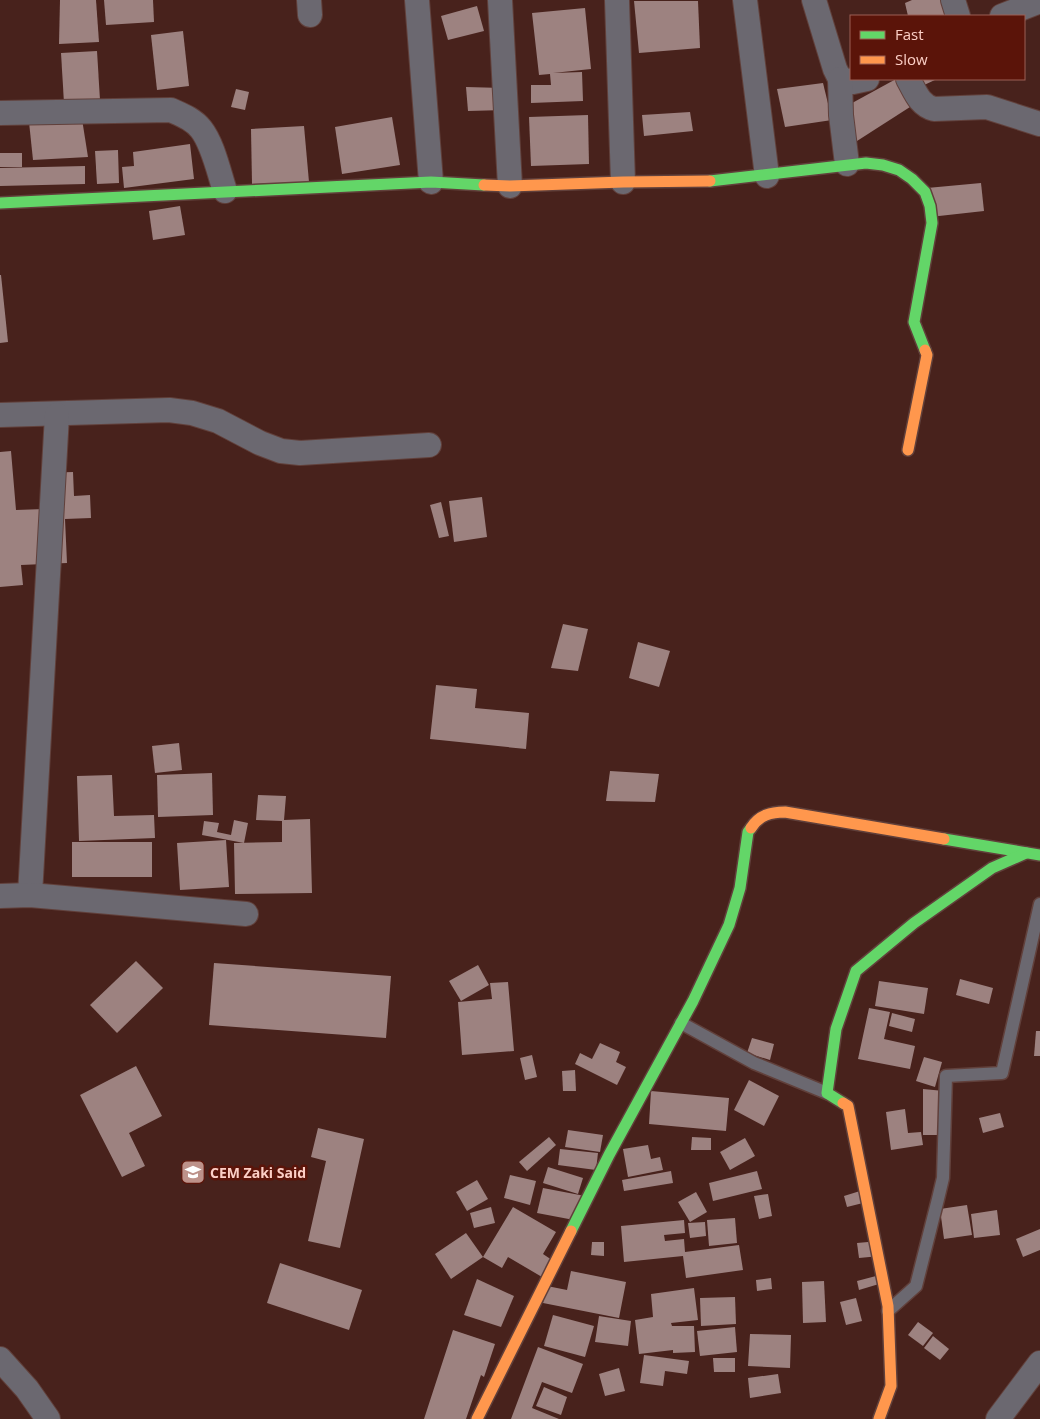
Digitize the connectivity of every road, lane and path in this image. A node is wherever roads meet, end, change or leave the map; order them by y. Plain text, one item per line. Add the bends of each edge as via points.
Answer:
1 (417, 0) edge
2 (500, 0) edge
3 (616, 0) edge
4 (745, 0) edge
5 (814, 0) edge
6 (953, 0) edge
7 (1040, 1) edge
8 (958, 15) edge
9 (1005, 15) edge
10 (840, 79) junction
11 (862, 80) edge
12 (909, 80) edge
13 (0, 113) edge
14 (1040, 124) edge
15 (847, 164) junction
16 (767, 176) junction
17 (431, 182) junction
18 (623, 182) junction
19 (510, 186) junction
20 (225, 191) junction
21 (0, 203) edge
22 (57, 414) junction
23 (0, 415) edge
24 (429, 445) dead end
25 (908, 450) dead end
26 (1026, 853) junction
27 (1040, 855) edge
28 (0, 896) edge
29 (30, 896) junction
30 (1040, 904) edge
31 (246, 914) dead end
32 (681, 1023) junction
33 (827, 1093) junction
34 (888, 1311) junction
35 (0, 1359) edge
36 (1037, 1371) edge
37 (41, 1414) edge
38 (477, 1419) edge
39 (879, 1419) edge
40 (998, 1419) edge

1 - 17 street
2 - 19 street
3 - 18 street
4 - 16 street
5 - 10 street
6 - 8 street
7 - 9 street
10 - 11 street
10 - 15 street
12 - 14 street via 927,107 987,107
13 - 20 street via 171,110 187,117 200,129 209,144
15 - 16 street
15 - 25 street via 883,164 899,170 925,192 930,206 932,223 914,322 927,355
16 - 18 street via 705,182
17 - 19 street
17 - 20 street
18 - 19 street
20 - 21 street
22 - 23 street
22 - 24 street via 144,409 192,413 218,421 260,443 300,453
22 - 29 street
26 - 27 street
26 - 32 street via 785,812 763,816 748,832 740,888 728,925
26 - 33 street via 992,868 914,923 856,971 836,1029
28 - 29 street
29 - 31 street
30 - 34 lane via 1002,1073 946,1076 943,1178 938,1200 916,1286
32 - 33 lane via 754,1063
32 - 38 street via 608,1154
33 - 34 street via 848,1106
34 - 39 street via 891,1386
35 - 37 street
36 - 40 street

